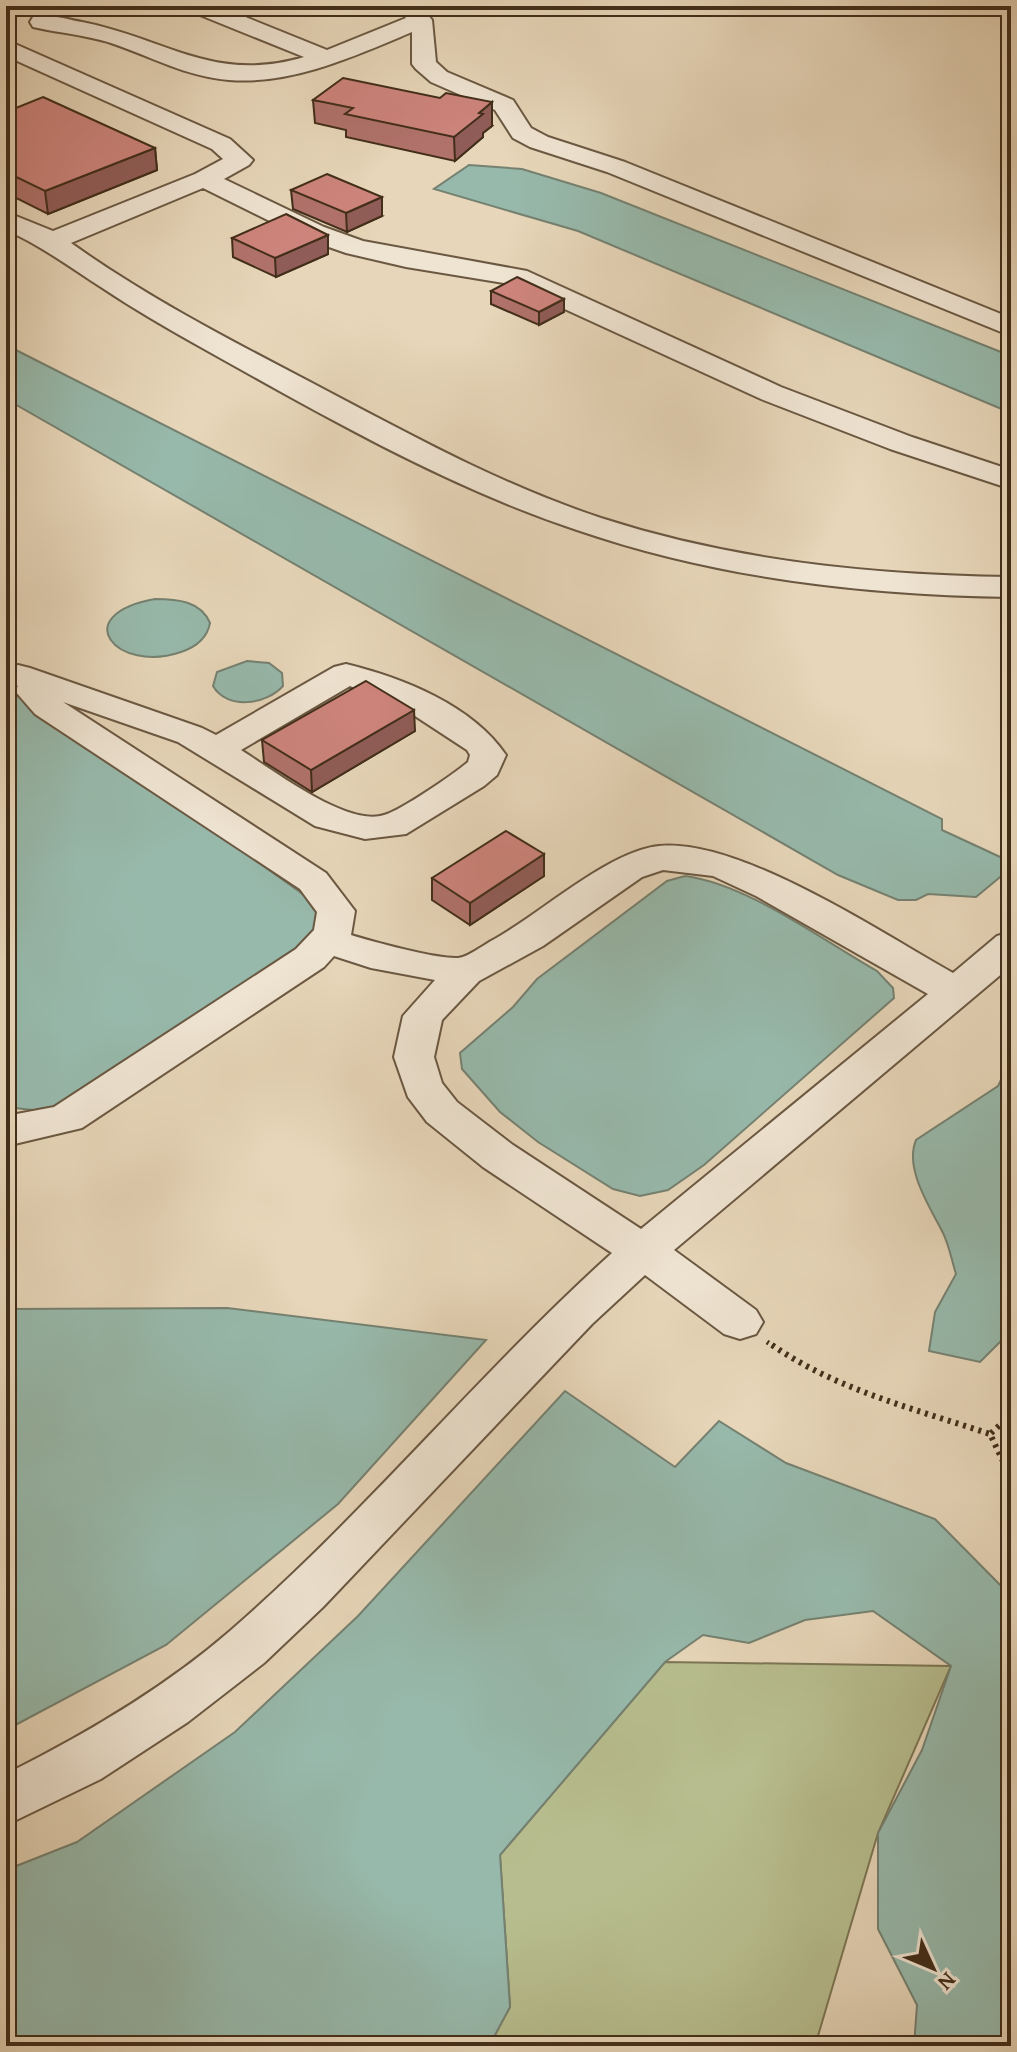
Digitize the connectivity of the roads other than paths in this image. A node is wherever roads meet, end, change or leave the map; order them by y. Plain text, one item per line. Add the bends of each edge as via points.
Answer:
1 (198, 6) edge
2 (414, 13) edge
3 (36, 14) edge
4 (6, 38) edge
5 (6, 47) edge
6 (324, 57) junction
7 (204, 179) junction
8 (6, 220) edge
9 (52, 241) junction
10 (1011, 328) edge
11 (1011, 480) edge
12 (1011, 587) edge
13 (12, 668) edge
14 (214, 751) junction
15 (327, 940) junction
16 (1011, 945) edge
17 (465, 972) junction
18 (954, 991) junction
19 (6, 1131) edge
20 (642, 1252) junction
21 (740, 1322) road end
22 (6, 1801) edge

1 - 6 lane
2 - 6 lane
2 - 10 lane via 424,64 439,77 504,105 522,133 539,142 616,167
3 - 4 lane
3 - 6 lane via 229,73 277,69
5 - 7 lane via 194,130 240,160
7 - 9 lane
7 - 11 lane via 355,247 517,277 771,393
8 - 9 lane
9 - 12 lane via 140,301 242,358 428,456 531,503 644,541 785,569 915,585
13 - 14 lane via 190,735
13 - 15 lane via 47,707 313,881 336,911
14 - 14 lane via 346,674 447,719 484,744 488,755 471,778 393,826 365,828 328,818
15 - 17 lane via 371,955
15 - 19 lane via 310,958 67,1118
16 - 18 lane
17 - 18 lane via 529,937 629,869 659,858 688,859 724,867 769,887
17 - 20 lane via 423,1016 414,1057 423,1087 442,1112 498,1156
18 - 20 lane
20 - 21 lane
20 - 22 lane via 576,1312 246,1648 120,1738

